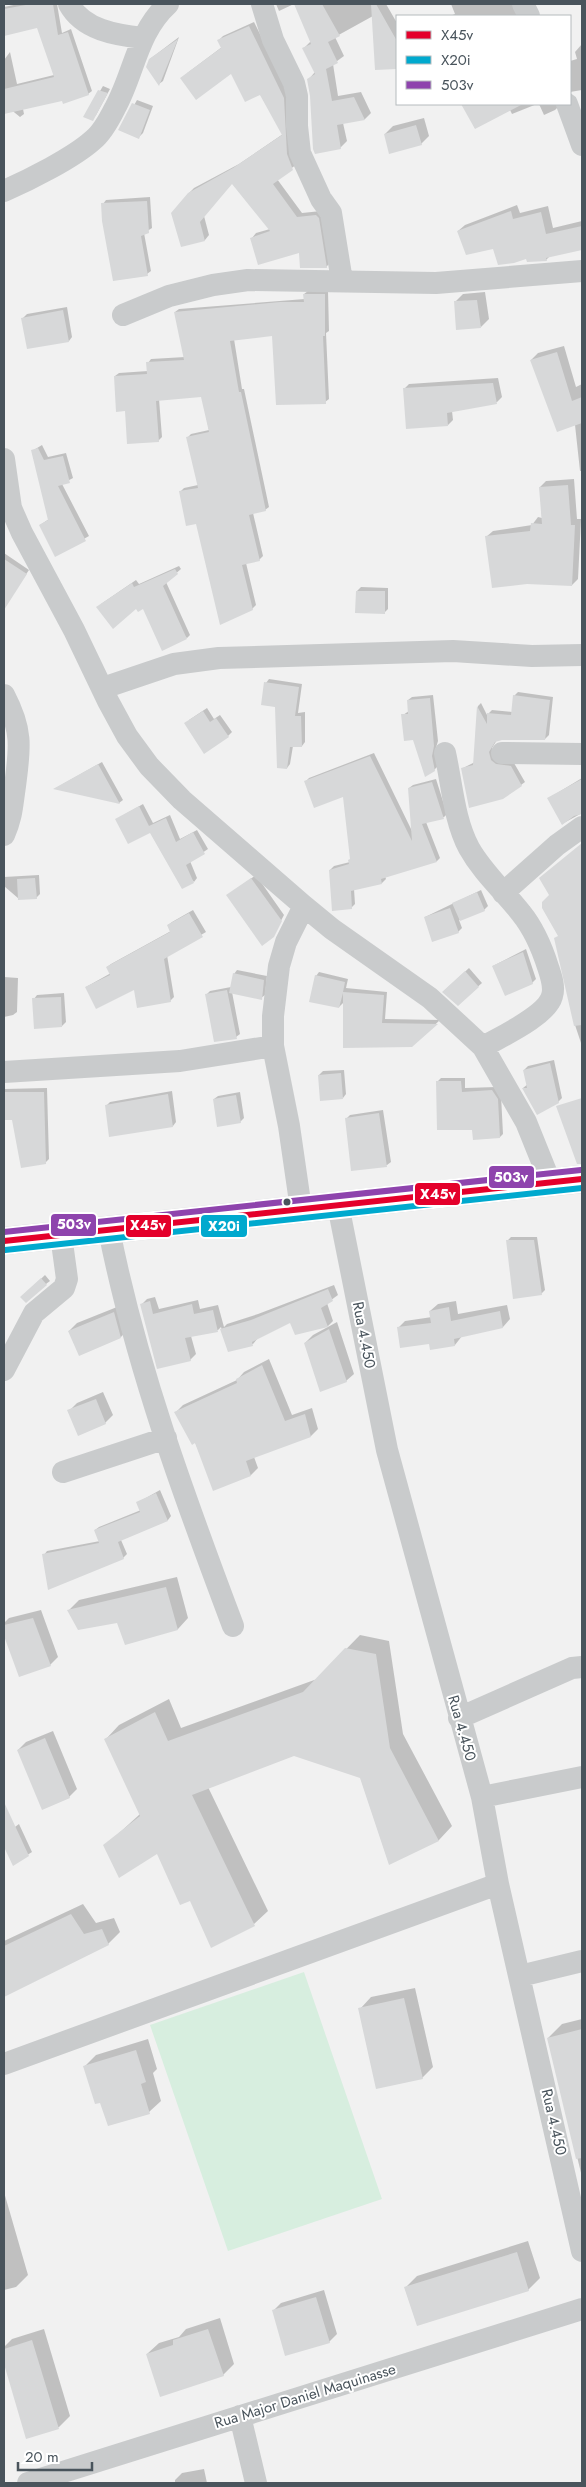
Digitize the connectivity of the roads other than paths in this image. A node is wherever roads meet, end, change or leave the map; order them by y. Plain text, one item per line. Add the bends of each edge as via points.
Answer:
1 (69, 4) edge
2 (168, 4) edge
3 (262, 4) edge
4 (143, 38) junction
5 (567, 105) edge
6 (582, 145) edge
7 (4, 191) edge
8 (582, 271) edge
9 (342, 281) junction
10 (123, 315) dead end
11 (4, 459) edge
12 (7, 507) edge
13 (582, 650) edge
14 (103, 688) junction
15 (4, 696) edge
16 (445, 753) dead end
17 (502, 753) dead end
18 (582, 754) edge
19 (582, 827) edge
20 (4, 835) edge
21 (503, 893) junction
22 (304, 906) junction
23 (273, 1046) junction
24 (483, 1047) junction
25 (4, 1072) edge
26 (582, 1179) edge
27 (551, 1184) junction
28 (338, 1205) junction
29 (301, 1209) junction
30 (109, 1230) junction
31 (61, 1235) junction
32 (4, 1241) edge
33 (4, 1370) edge
34 (166, 1438) junction
35 (63, 1472) dead end
36 (233, 1626) dead end
37 (582, 1666) edge
38 (459, 1718) junction
39 (582, 1778) edge
40 (482, 1797) junction
41 (498, 1884) junction
42 (582, 1961) edge
43 (520, 1976) junction
44 (4, 2064) edge
45 (582, 2251) edge
46 (582, 2309) edge
47 (240, 2416) junction
48 (28, 2483) edge
49 (256, 2483) edge

1 - 4 street via 75,14 95,27 122,36
2 - 4 street
3 - 9 street via 273,40 294,83 300,153 330,213
4 - 7 street via 115,108 94,139 27,181
5 - 6 street
8 - 9 street via 436,283
9 - 10 street via 248,280 222,284 169,296
11 - 12 street
12 - 14 street
13 - 14 street via 532,656 453,652 219,658 174,664
14 - 22 street via 127,736 149,766 188,806
15 - 20 street via 12,711 20,747 13,816
16 - 21 street via 460,825 468,847
17 - 18 street
19 - 21 street
21 - 24 street via 522,914 540,943 552,981 552,996 549,1004 534,1018
22 - 23 street via 286,942 279,966
22 - 24 street via 332,930 430,998
23 - 25 street via 180,1061
23 - 29 street via 290,1126
24 - 27 street via 526,1122
26 - 27 main road
27 - 28 main road
28 - 29 main road
28 - 38 street, Rua 4.450 via 387,1450
29 - 30 main road
30 - 31 main road
30 - 34 street via 122,1297
31 - 32 main road
31 - 33 street via 67,1278 64,1288 34,1314
34 - 35 street
34 - 36 street
37 - 38 street
38 - 40 street, Rua 4.450
39 - 40 street
40 - 41 street, Rua 4.450
41 - 43 street, Rua 4.450
41 - 44 street
42 - 43 street
43 - 45 street, Rua 4.450
46 - 47 street, Rua Major Daniel Maquinasse
47 - 48 street, Rua Major Daniel Maquinasse
47 - 49 street

